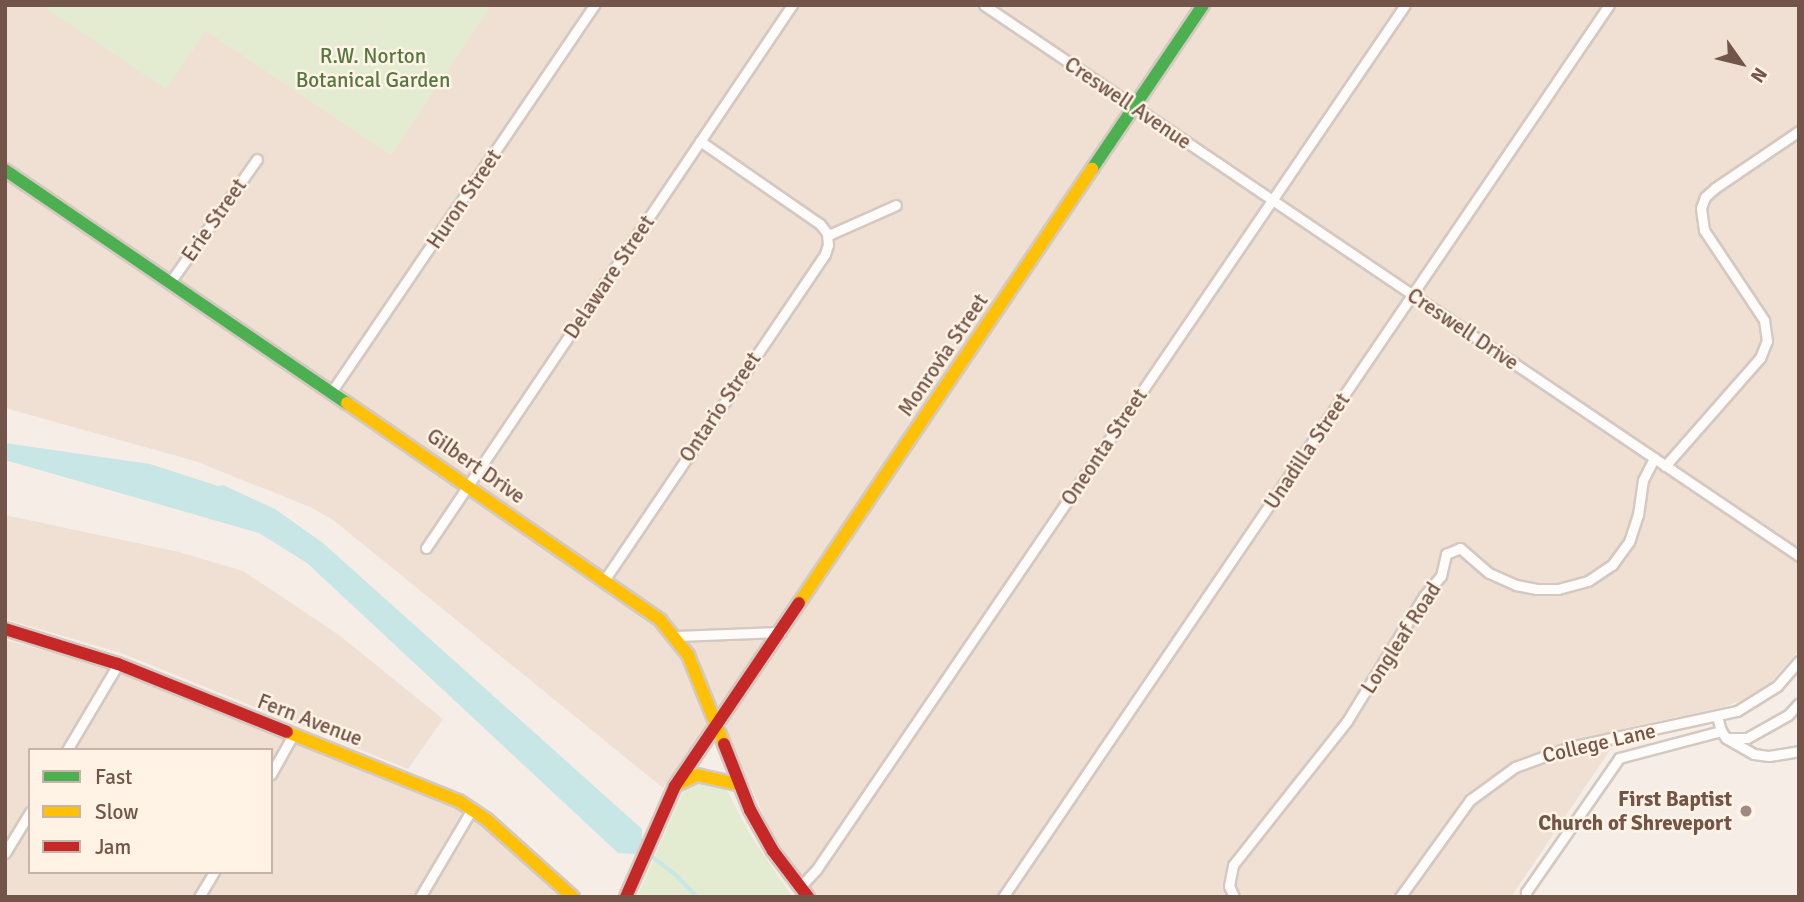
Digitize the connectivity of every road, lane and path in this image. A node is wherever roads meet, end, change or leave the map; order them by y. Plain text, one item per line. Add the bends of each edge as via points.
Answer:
1 (594, 5) edge
2 (792, 5) edge
3 (1203, 5) edge
4 (1405, 5) edge
5 (1609, 5) edge
6 (991, 7) edge
7 (1134, 107) junction
8 (1798, 132) edge
9 (700, 141) junction
10 (257, 159) dead end
11 (5, 170) edge
12 (1272, 200) junction
13 (896, 205) dead end
14 (827, 233) junction
15 (171, 282) junction
16 (1413, 296) junction
17 (332, 391) junction
18 (1654, 458) junction
19 (1665, 466) junction
20 (468, 484) junction
21 (426, 548) dead end
22 (1799, 556) edge
23 (605, 579) junction
24 (5, 629) edge
25 (781, 632) junction
26 (675, 636) junction
27 (1799, 661) edge
28 (118, 664) junction
29 (1799, 703) edge
30 (1717, 716) junction
31 (716, 728) junction
32 (1723, 734) junction
33 (293, 735) junction
34 (68, 748) edge
35 (1799, 751) edge
36 (273, 770) edge
37 (737, 785) junction
38 (675, 786) junction
39 (472, 809) junction
40 (28, 815) edge
41 (5, 853) edge
42 (213, 874) edge
43 (629, 891) edge
44 (804, 892) edge
45 (199, 897) edge
46 (420, 897) edge
47 (573, 897) edge
48 (1003, 897) edge
49 (1234, 897) edge
50 (1400, 897) edge
51 (1527, 897) edge

1 - 17 street, Huron Street
2 - 9 street, Delaware Street
3 - 7 street, Monrovia Street
4 - 12 street, Oneonta Street
5 - 16 street, Unadilla Street
6 - 7 street, Creswell Avenue
7 - 12 street, Creswell Avenue
7 - 25 street, Monrovia Street
8 - 19 street via 1705,197 1701,208 1704,230 1764,320 1767,341 1760,358
9 - 14 street
9 - 20 street, Delaware Street
10 - 15 street, Erie Street
11 - 15 street, Gilbert Drive
12 - 16 street, Creswell Drive
12 - 44 street, Oneonta Street
13 - 14 street
14 - 23 street, Ontario Street via 825,254
15 - 17 street, Gilbert Drive
16 - 18 street, Creswell Drive
16 - 48 street, Unadilla Street
17 - 20 street, Gilbert Drive
18 - 19 street
18 - 49 street, Longleaf Road via 1643,480 1629,542 1612,565 1588,581 1536,589 1489,573 1460,548 1446,554 1441,576 1347,721 1233,865 1229,886
19 - 22 street
20 - 21 street, Delaware Street
20 - 23 street, Gilbert Drive
23 - 26 street, Gilbert Drive
24 - 28 street, Fern Avenue
25 - 26 street
25 - 31 street, Monrovia Street
26 - 31 street, Gilbert Drive via 698,676
27 - 30 street, College Lane via 1758,700
28 - 33 street, Fern Avenue
28 - 34 street
29 - 32 street via 1788,715 1747,738
30 - 32 street
30 - 50 street, College Lane via 1570,747 1515,767 1470,800
31 - 37 street, Gilbert Drive
31 - 38 street, Monrovia Street
32 - 35 street via 1754,754
32 - 51 street via 1619,758 1526,892
33 - 36 street
33 - 39 street, Fern Avenue
37 - 38 street via 697,775
37 - 44 street, Gilbert Drive via 773,851
38 - 43 street, Monrovia Street
39 - 46 street
39 - 47 street, Fern Avenue
40 - 41 street
42 - 45 street

